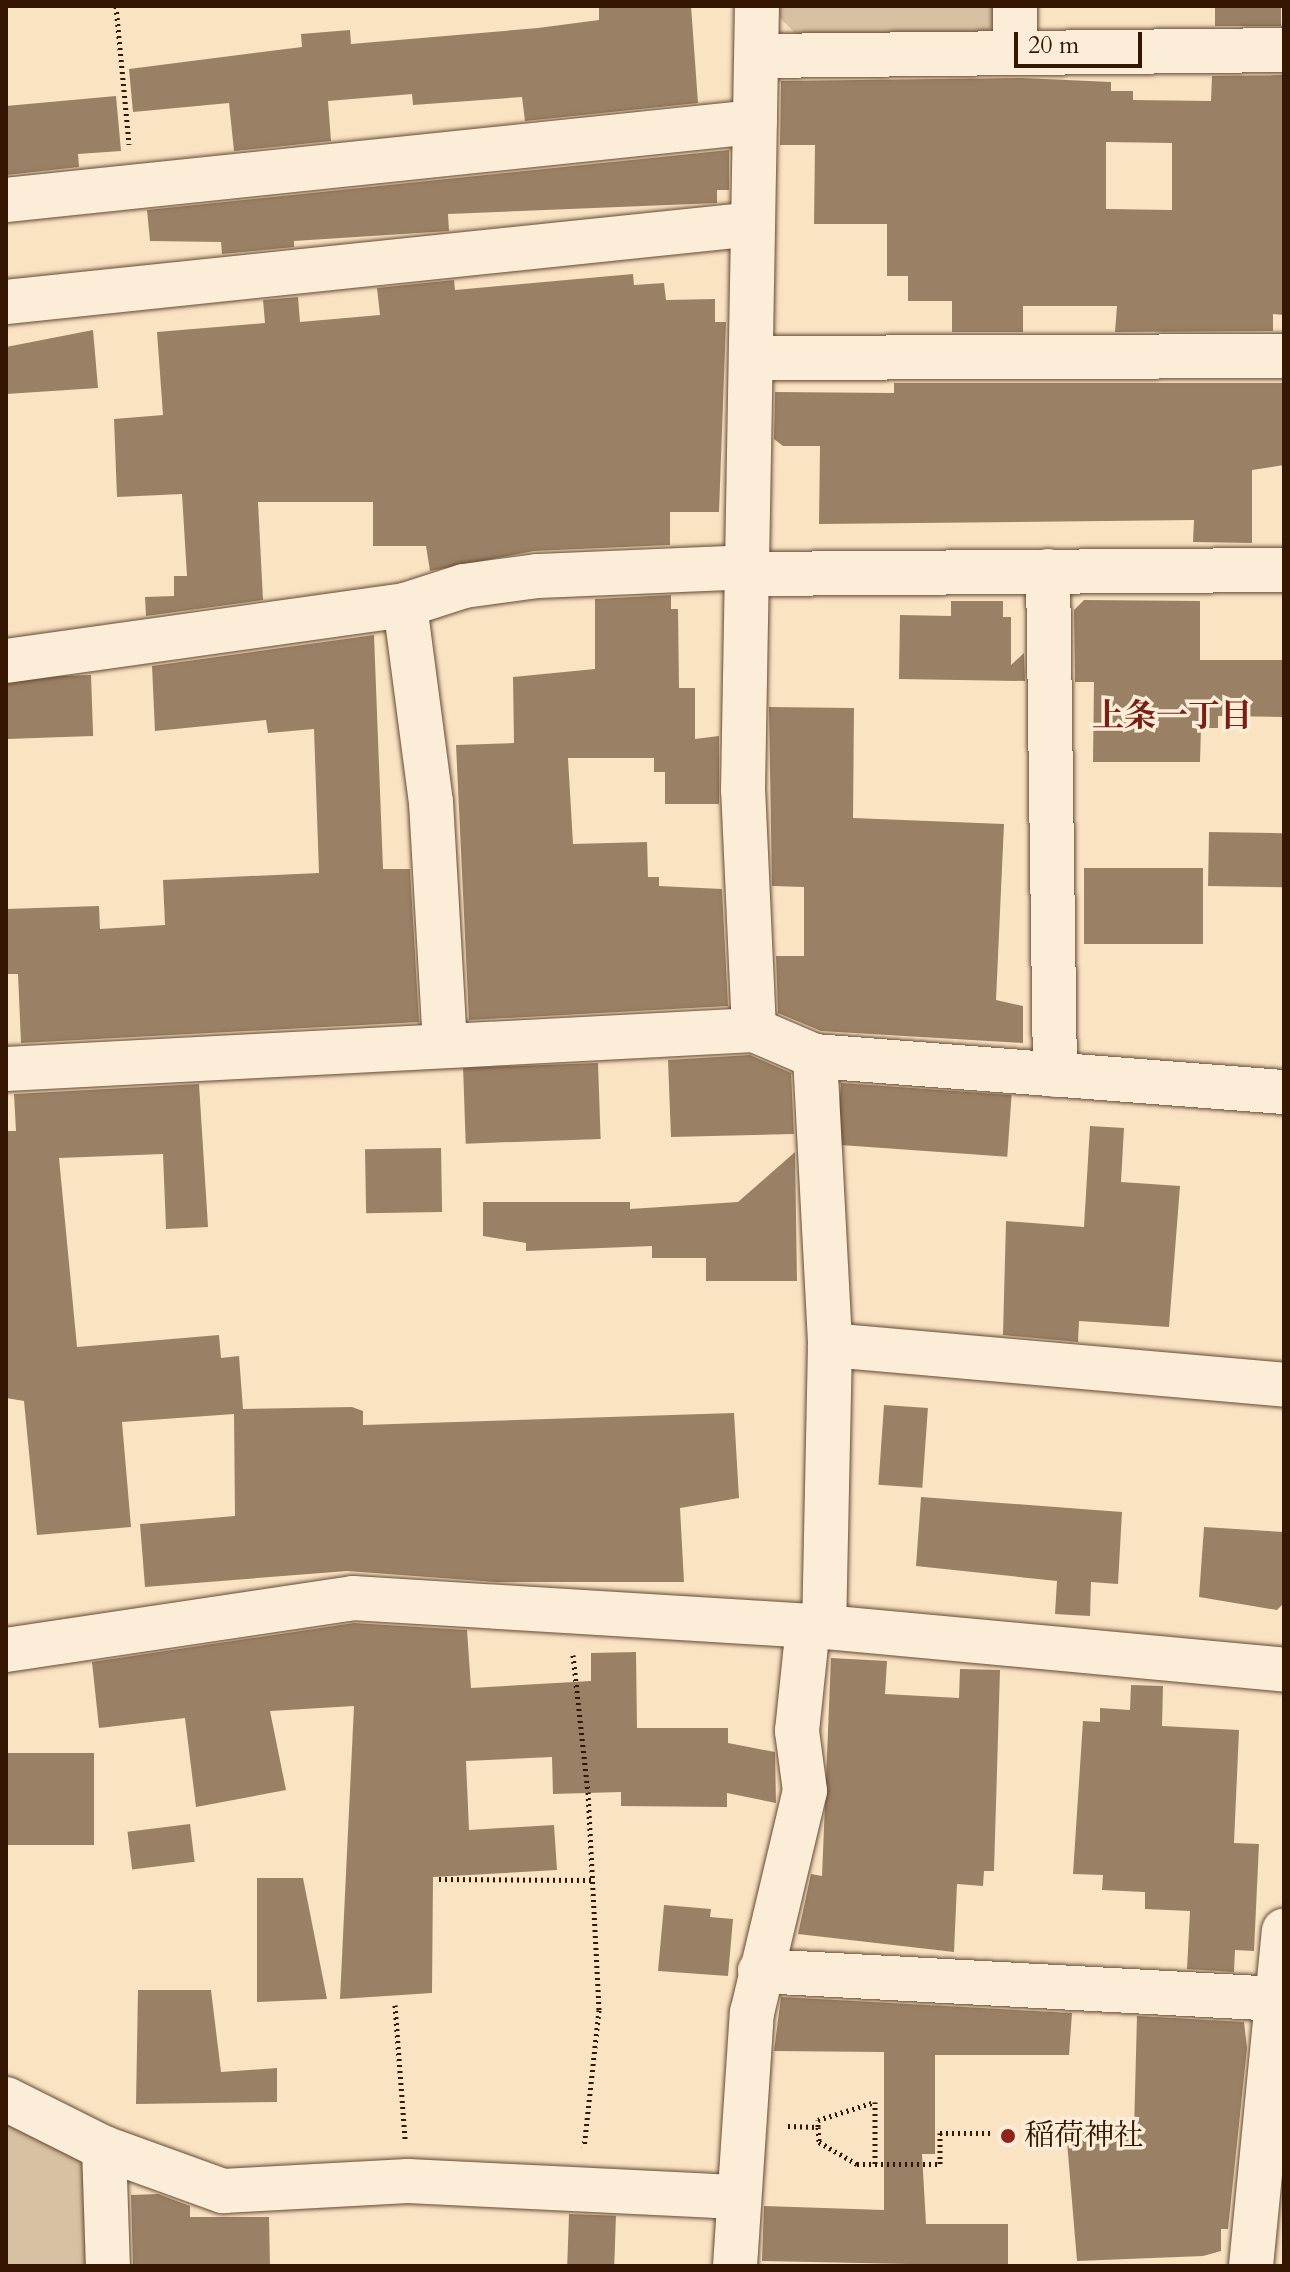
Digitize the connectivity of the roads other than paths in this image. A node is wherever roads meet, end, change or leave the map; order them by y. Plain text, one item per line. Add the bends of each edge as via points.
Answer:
1 (757, 6) edge
2 (1015, 6) edge
3 (1284, 50) edge
4 (1015, 53) junction
5 (758, 56) junction
6 (755, 122) junction
7 (6, 200) edge
8 (753, 224) junction
9 (6, 302) edge
10 (1284, 356) edge
11 (751, 358) junction
12 (747, 570) junction
13 (1284, 570) edge
14 (1048, 571) junction
15 (405, 605) junction
16 (6, 661) edge
17 (754, 1030) junction
18 (445, 1045) junction
19 (815, 1056) junction
20 (6, 1069) edge
21 (1055, 1075) junction
22 (1284, 1092) edge
23 (830, 1345) junction
24 (1284, 1385) edge
25 (816, 1627) junction
26 (6, 1650) edge
27 (1284, 1670) edge
28 (1284, 1931) edge
29 (760, 1971) junction
30 (1278, 1999) junction
31 (6, 2099) edge
32 (104, 2148) junction
33 (738, 2197) junction
34 (108, 2266) edge
35 (735, 2266) edge
36 (1251, 2266) edge

1 - 5 street
2 - 4 street
3 - 4 street
4 - 5 street
5 - 6 street
6 - 7 street
6 - 8 street
8 - 9 street
8 - 11 street
10 - 11 street
11 - 12 street
12 - 14 street
12 - 15 street via 537,576 464,586
12 - 17 street via 743,790
13 - 14 street
14 - 21 street
15 - 16 street
15 - 18 street via 431,802
17 - 18 street
17 - 19 street
18 - 20 street via 371,1055
19 - 21 street
19 - 23 street
21 - 22 street
23 - 24 street
23 - 25 street
25 - 26 street via 353,1598
25 - 27 street
25 - 29 street via 797,1731 805,1791
28 - 30 street
29 - 30 street
29 - 33 street
30 - 36 street
31 - 32 street
32 - 33 street via 223,2191 408,2181 580,2185
32 - 34 street
33 - 35 street

